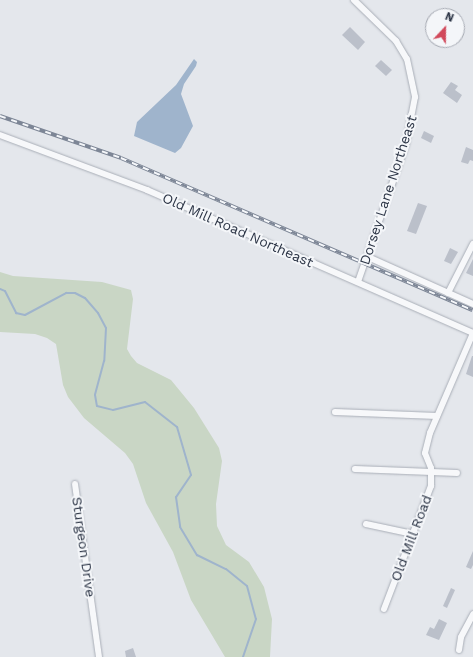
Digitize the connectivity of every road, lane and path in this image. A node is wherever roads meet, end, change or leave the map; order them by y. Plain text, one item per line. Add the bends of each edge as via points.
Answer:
1 (354, 0) edge
2 (0, 136) edge
3 (473, 244) edge
4 (368, 257) junction
5 (358, 282) junction
6 (448, 294) junction
7 (473, 304) edge
8 (473, 333) edge
9 (335, 412) dead end
10 (437, 416) junction
11 (355, 469) dead end
12 (457, 473) dead end
13 (431, 474) junction
14 (75, 484) dead end
15 (366, 524) dead end
16 (413, 534) junction
17 (384, 609) dead end
18 (473, 614) edge
19 (459, 650) dead end
20 (99, 657) edge

1 - 4 street, Dorsey Lane Northeast via 396,41 407,59 416,97 412,121
2 - 5 street, Old Mill Road Northeast via 140,187
3 - 6 street
4 - 5 street, Dorsey Lane Northeast
4 - 6 street
5 - 8 street, Old Mill Road Northeast
6 - 7 street
8 - 10 street, Old Mill Road
9 - 10 street
10 - 13 street, Old Mill Road via 424,453
11 - 13 street
12 - 13 street via 443,471
13 - 16 street, Old Mill Road via 432,486
14 - 20 street, Sturgeon Drive
15 - 16 street
16 - 17 street, Old Mill Road
18 - 19 street via 461,637

